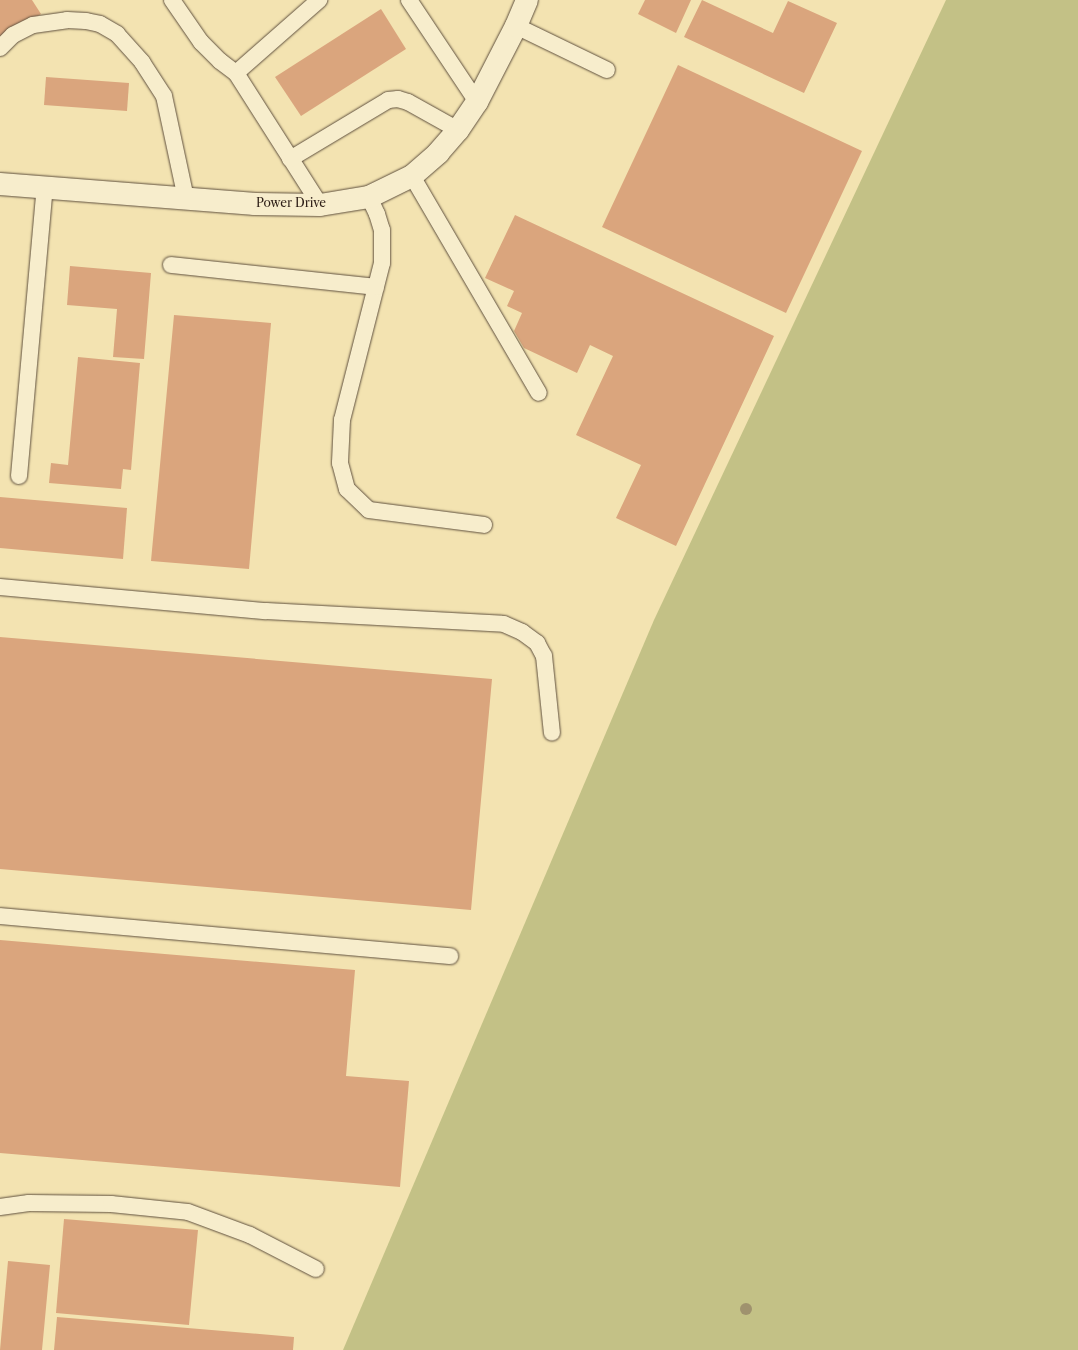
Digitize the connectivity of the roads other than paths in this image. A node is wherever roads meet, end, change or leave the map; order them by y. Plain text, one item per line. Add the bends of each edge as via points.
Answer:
1 (172, 0) edge
2 (319, 0) edge
3 (409, 0) edge
4 (527, 0) edge
5 (516, 26) junction
6 (0, 48) edge
7 (607, 70) dead end
8 (236, 73) junction
9 (477, 102) junction
10 (458, 130) junction
11 (290, 159) junction
12 (412, 176) junction
13 (0, 184) edge
14 (45, 187) junction
15 (369, 197) junction
16 (186, 199) junction
17 (320, 205) junction
18 (171, 265) dead end
19 (376, 287) junction
20 (539, 393) dead end
21 (19, 476) dead end
22 (484, 525) dead end
23 (0, 587) edge
24 (552, 733) dead end
25 (0, 916) edge
26 (450, 956) dead end
27 (0, 1207) edge
28 (316, 1269) dead end

1 - 8 lane via 201,42
2 - 8 lane
3 - 9 lane
4 - 5 street, Power Drive
5 - 7 lane
5 - 9 street, Power Drive
6 - 16 lane via 13,35 34,25 67,20 100,24 117,34 142,62 164,96
8 - 11 lane
9 - 10 street, Power Drive
10 - 11 lane via 408,102 388,100
10 - 12 street, Power Drive via 438,153
11 - 17 lane
12 - 15 street, Power Drive
12 - 20 lane
13 - 14 street, Power Drive
14 - 16 street, Power Drive
14 - 21 lane
15 - 17 street, Power Drive
15 - 19 lane via 382,230 382,263
16 - 17 street, Power Drive
18 - 19 lane
19 - 22 lane via 342,420 340,463 348,489 369,510
23 - 24 lane via 266,611 504,624 522,632 537,643 544,656
25 - 26 lane
27 - 28 lane via 29,1203 111,1204 188,1212 250,1235

